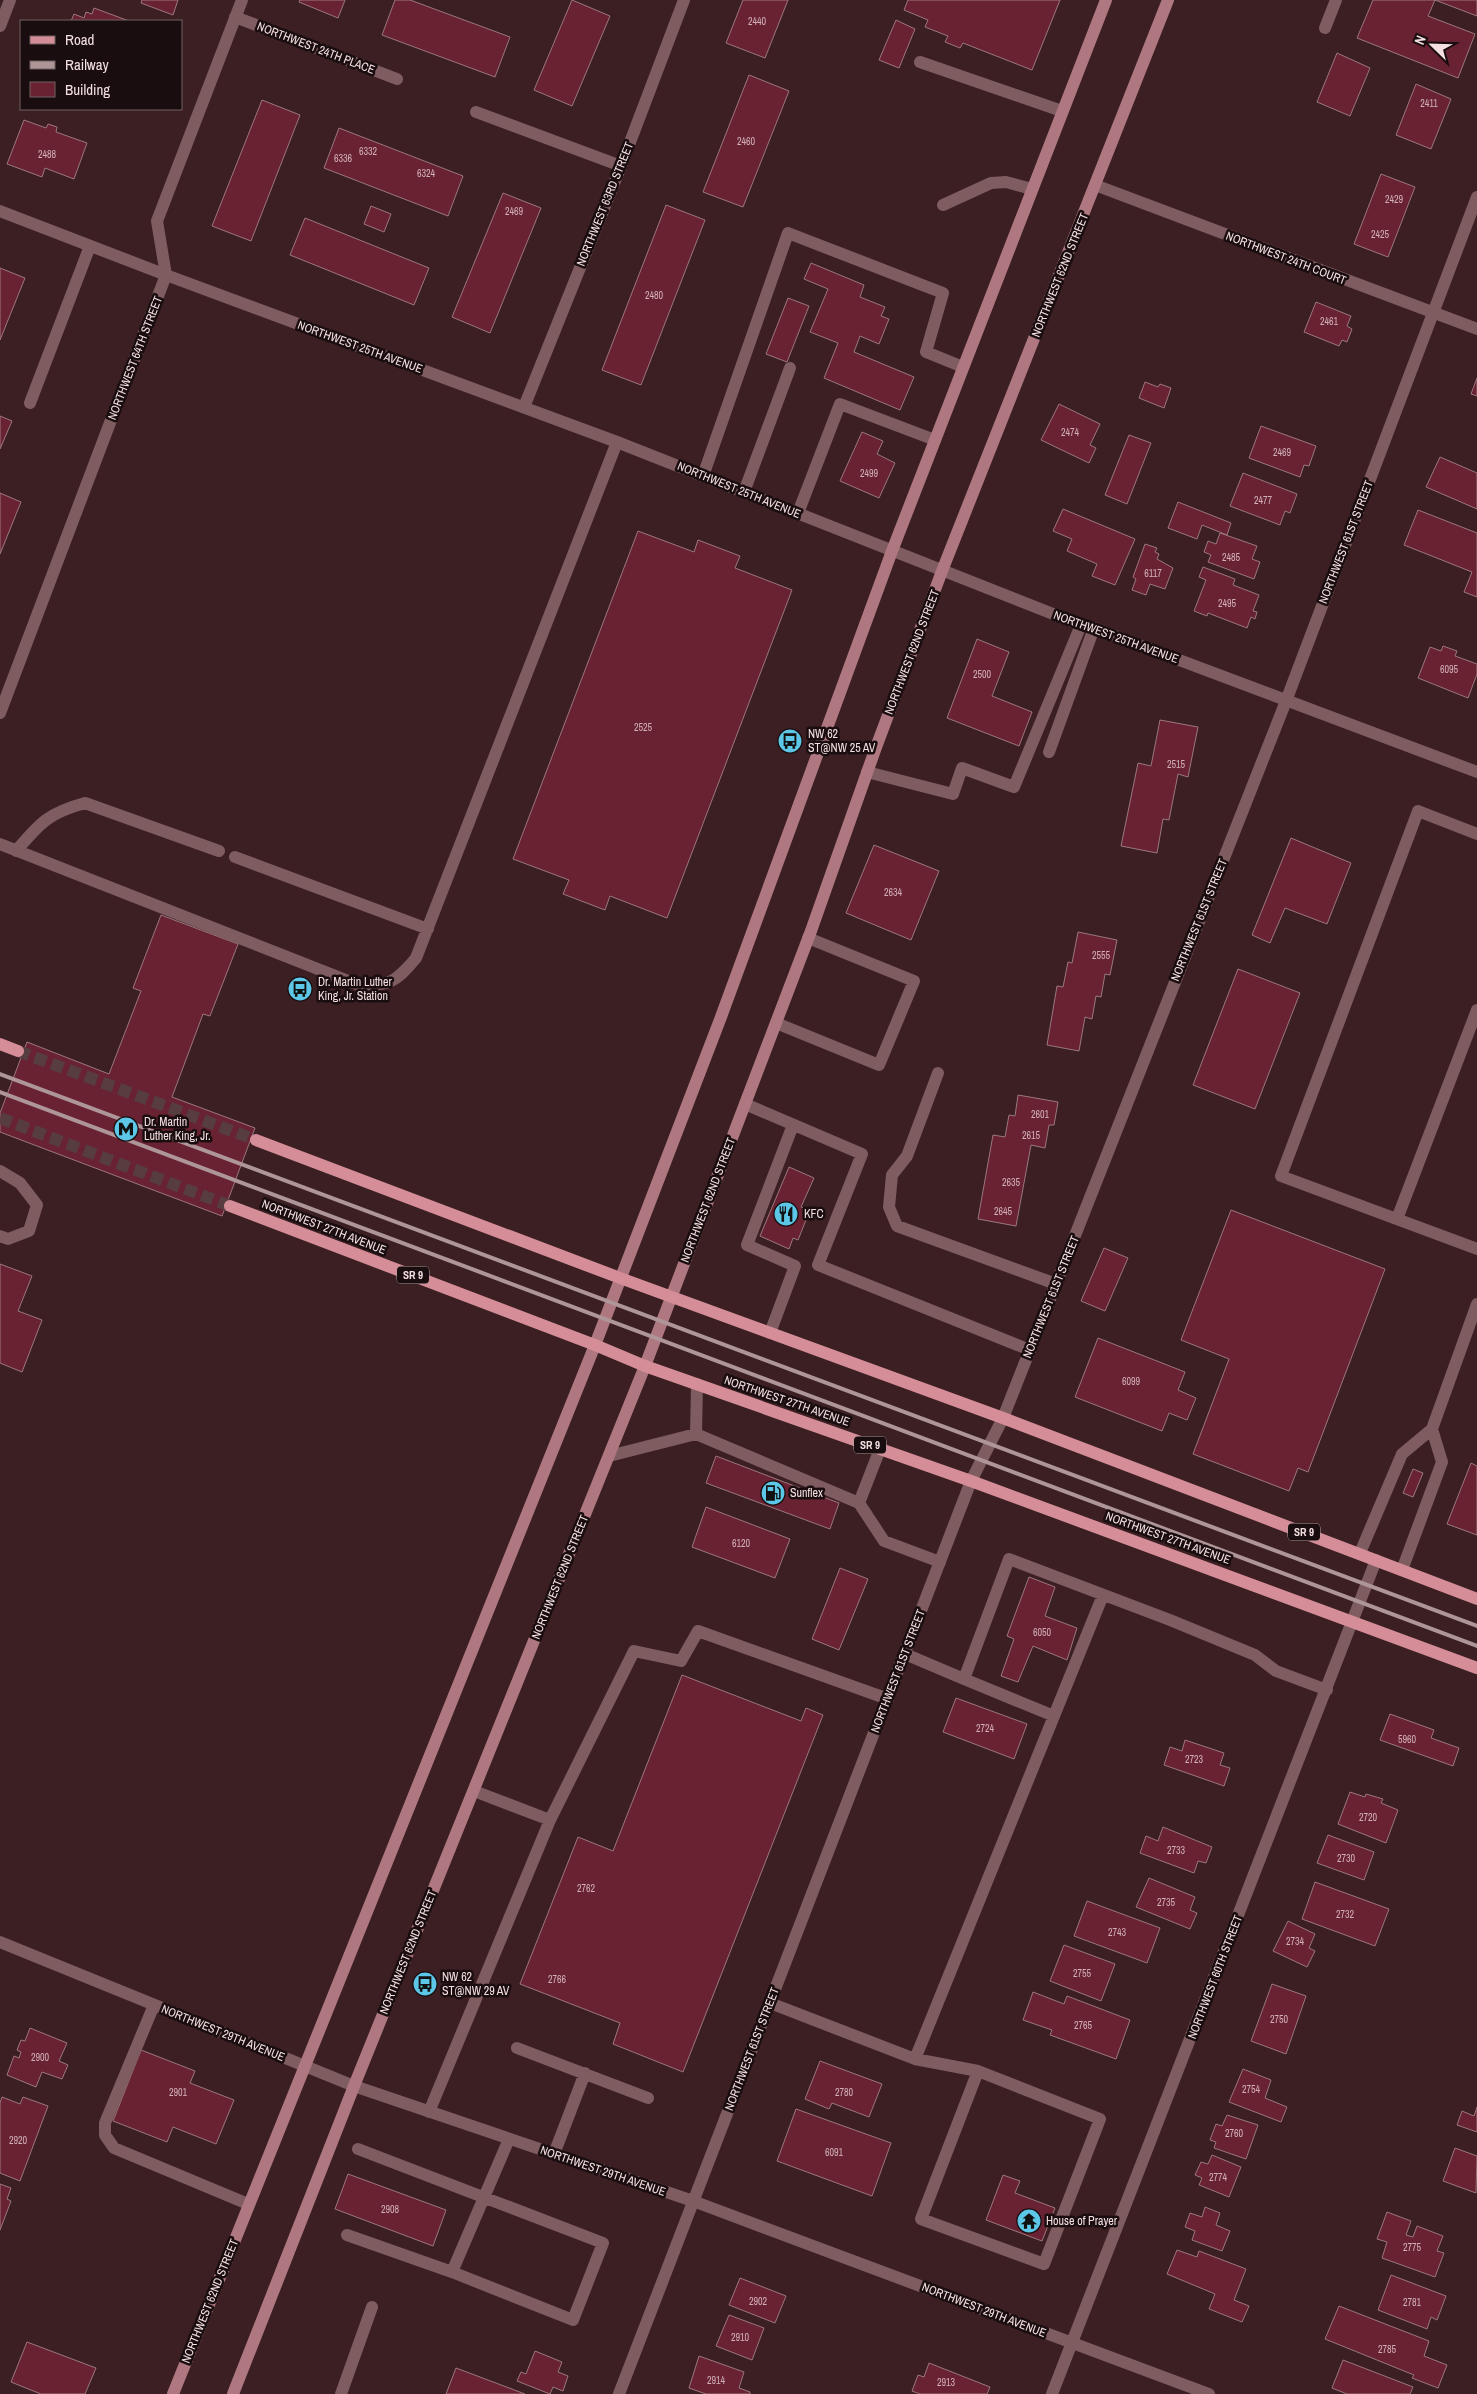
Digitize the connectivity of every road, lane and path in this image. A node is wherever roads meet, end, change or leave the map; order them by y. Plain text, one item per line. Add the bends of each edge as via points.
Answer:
1 (242, 0) edge
2 (684, 0) edge
3 (1106, 0) edge
4 (1168, 0) edge
5 (1336, 0) edge
6 (5, 5) edge
7 (235, 17) junction
8 (0, 26) edge
9 (1325, 28) dead end
10 (920, 62) dead end
11 (397, 79) dead end
12 (1062, 111) junction
13 (476, 112) dead end
14 (621, 166) junction
15 (1095, 185) junction
16 (1032, 189) junction
17 (1477, 197) edge
18 (943, 205) dead end
19 (0, 211) edge
20 (90, 246) junction
21 (166, 275) junction
22 (1432, 313) junction
23 (1477, 330) edge
24 (963, 367) junction
25 (790, 368) dead end
26 (30, 403) dead end
27 (524, 407) junction
28 (935, 440) junction
29 (617, 442) junction
30 (702, 476) junction
31 (744, 492) junction
32 (798, 514) junction
33 (892, 551) junction
34 (942, 571) junction
35 (1081, 625) junction
36 (1094, 628) junction
37 (1286, 701) junction
38 (0, 713) edge
39 (1049, 752) dead end
40 (868, 772) junction
41 (1477, 772) edge
42 (1477, 834) edge
43 (0, 844) edge
44 (16, 851) junction
45 (219, 851) dead end
46 (235, 857) dead end
47 (428, 929) junction
48 (808, 938) junction
49 (1477, 1010) edge
50 (776, 1023) junction
51 (0, 1044) edge
52 (18, 1051) tunnel mouth
53 (938, 1073) dead end
54 (745, 1104) junction
55 (793, 1125) junction
56 (256, 1140) tunnel mouth
57 (0, 1171) edge
58 (230, 1206) tunnel mouth
59 (1397, 1219) junction
60 (0, 1236) edge
61 (1477, 1250) edge
62 (795, 1266) junction
63 (818, 1266) junction
64 (620, 1278) junction
65 (1056, 1284) junction
66 (671, 1297) junction
67 (1477, 1304) edge
68 (770, 1333) junction
69 (595, 1344) junction
70 (1030, 1350) junction
71 (646, 1366) junction
72 (696, 1384) junction
73 (1003, 1418) junction
74 (1432, 1429) junction
75 (696, 1434) junction
76 (880, 1448) junction
77 (609, 1456) junction
78 (971, 1481) junction
79 (859, 1503) junction
80 (1360, 1553) junction
81 (1376, 1560) junction
82 (940, 1562) junction
83 (1402, 1570) junction
84 (1103, 1595) junction
85 (1477, 1598) edge
86 (1354, 1621) junction
87 (905, 1654) junction
88 (1477, 1668) edge
89 (964, 1679) junction
90 (1327, 1690) junction
91 (888, 1699) junction
92 (1054, 1716) junction
93 (474, 1791) junction
94 (550, 1820) junction
95 (0, 1942) edge
96 (770, 2003) junction
97 (154, 2005) junction
98 (517, 2048) dead end
99 (915, 2059) junction
100 (304, 2066) junction
101 (978, 2071) junction
102 (585, 2073) junction
103 (354, 2086) junction
104 (648, 2098) dead end
105 (429, 2112) junction
106 (509, 2139) junction
107 (358, 2150) dead end
108 (554, 2154) junction
109 (484, 2197) junction
110 (693, 2201) junction
111 (248, 2204) junction
112 (347, 2235) dead end
113 (452, 2272) junction
114 (372, 2307) dead end
115 (1072, 2343) junction
116 (173, 2394) edge
117 (233, 2394) edge
118 (341, 2394) edge
119 (619, 2394) edge
120 (1052, 2394) edge
121 (1209, 2394) edge

1 - 7 street
2 - 14 street, NORTHWEST 63RD STREET
3 - 12 main road, NORTHWEST 62ND STREET
4 - 15 main road, NORTHWEST 62ND STREET
5 - 9 street
6 - 8 street
7 - 11 street, NORTHWEST 24TH PLACE
7 - 21 street via 157,221
10 - 12 street
12 - 16 main road, NORTHWEST 62ND STREET
13 - 14 street
14 - 27 street, NORTHWEST 63RD STREET
15 - 22 street, NORTHWEST 24TH COURT
15 - 34 main road, NORTHWEST 62ND STREET
16 - 18 street via 1006,182 991,184
16 - 24 main road, NORTHWEST 62ND STREET
17 - 22 street, NORTHWEST 61ST STREET
19 - 20 street, NORTHWEST 25TH AVENUE
20 - 21 street, NORTHWEST 25TH AVENUE
20 - 26 street
21 - 27 street, NORTHWEST 25TH AVENUE
21 - 38 street, NORTHWEST 64TH STREET
22 - 23 street, NORTHWEST 24TH COURT
22 - 37 street, NORTHWEST 61ST STREET
24 - 28 main road, NORTHWEST 62ND STREET
24 - 30 street via 926,352 942,293 788,233
25 - 31 street
27 - 29 street, NORTHWEST 25TH AVENUE
28 - 32 street via 840,404
28 - 33 main road, NORTHWEST 62ND STREET
29 - 30 street, NORTHWEST 25TH AVENUE
29 - 47 street
30 - 31 street, NORTHWEST 25TH AVENUE
31 - 32 street, NORTHWEST 25TH AVENUE
32 - 33 street, NORTHWEST 25TH AVENUE
33 - 34 street, NORTHWEST 25TH AVENUE
33 - 64 main road, NORTHWEST 62ND STREET via 724,1008
34 - 35 street, NORTHWEST 25TH AVENUE
34 - 40 main road, NORTHWEST 62ND STREET
35 - 36 street, NORTHWEST 25TH AVENUE
35 - 40 street via 1014,787 962,768 952,794
36 - 37 street, NORTHWEST 25TH AVENUE
36 - 39 street
37 - 41 street, NORTHWEST 25TH AVENUE
37 - 65 street, NORTHWEST 61ST STREET
40 - 48 main road, NORTHWEST 62ND STREET
42 - 59 street via 1418,811 1281,1176
43 - 44 street
44 - 45 street via 41,822 67,808 85,803
44 - 47 street via 356,984 380,986 401,976 416,958
46 - 47 street
48 - 50 main road, NORTHWEST 62ND STREET
48 - 50 street via 914,981 879,1065
49 - 59 street
50 - 54 main road, NORTHWEST 62ND STREET
51 - 52 main road
53 - 65 street via 907,1156 892,1175 889,1207 898,1226
54 - 55 street
54 - 66 main road, NORTHWEST 62ND STREET
55 - 62 street via 747,1246
55 - 63 street via 862,1154
56 - 64 main road, SR 9
57 - 60 street via 20,1183 37,1205 29,1231 8,1240
58 - 69 main road, NORTHWEST 27TH AVENUE / SR 9
59 - 61 street
62 - 63 street
62 - 68 street
63 - 70 street
64 - 66 main road, SR 9
64 - 69 main road, NORTHWEST 62ND STREET
65 - 70 street, NORTHWEST 61ST STREET
66 - 68 main road, SR 9
66 - 71 main road, NORTHWEST 62ND STREET
67 - 74 street
68 - 73 main road, SR 9
69 - 71 main road, NORTHWEST 27TH AVENUE / SR 9
69 - 100 main road, NORTHWEST 62ND STREET
70 - 73 street, NORTHWEST 61ST STREET
71 - 72 main road, NORTHWEST 27TH AVENUE / SR 9
71 - 77 main road, NORTHWEST 62ND STREET
72 - 75 street
72 - 76 main road, NORTHWEST 27TH AVENUE / SR 9
73 - 78 street, NORTHWEST 61ST STREET
73 - 80 main road, SR 9
74 - 80 street via 1402,1454
74 - 83 street via 1442,1462
75 - 77 street
75 - 79 street
76 - 78 main road, NORTHWEST 27TH AVENUE / SR 9
76 - 79 street
77 - 93 main road, NORTHWEST 62ND STREET
78 - 82 street, NORTHWEST 61ST STREET
78 - 86 main road, NORTHWEST 27TH AVENUE / SR 9
79 - 82 street via 884,1541
80 - 81 main road, SR 9
81 - 83 main road, SR 9
81 - 86 street, NORTHWEST 60TH STREET
82 - 87 street, NORTHWEST 61ST STREET
83 - 85 main road, SR 9
84 - 89 street via 1009,1560
84 - 90 street via 1255,1655 1276,1671
84 - 92 street
86 - 88 main road, NORTHWEST 27TH AVENUE / SR 9
86 - 90 street, NORTHWEST 60TH STREET
87 - 89 street
87 - 91 street, NORTHWEST 61ST STREET
89 - 92 street
90 - 115 street, NORTHWEST 60TH STREET
91 - 94 street via 698,1632 681,1661 634,1651
91 - 96 street, NORTHWEST 61ST STREET
92 - 99 street
93 - 94 street
93 - 103 main road, NORTHWEST 62ND STREET
94 - 105 street
95 - 97 street, NORTHWEST 29TH AVENUE
96 - 99 street
96 - 110 street, NORTHWEST 61ST STREET
97 - 100 street, NORTHWEST 29TH AVENUE
97 - 111 street via 105,2124 105,2135 114,2148
98 - 102 street
99 - 101 street
100 - 103 street, NORTHWEST 29TH AVENUE
100 - 111 main road, NORTHWEST 62ND STREET
101 - 101 street via 921,2219 1044,2264 1100,2118
102 - 104 street
102 - 108 street
103 - 105 street, NORTHWEST 29TH AVENUE
103 - 117 main road, NORTHWEST 62ND STREET
105 - 106 street, NORTHWEST 29TH AVENUE
106 - 108 street, NORTHWEST 29TH AVENUE
106 - 109 street
107 - 109 street
108 - 110 street, NORTHWEST 29TH AVENUE
109 - 113 street
109 - 113 street via 603,2243 573,2320
110 - 115 street, NORTHWEST 29TH AVENUE
110 - 119 street, NORTHWEST 61ST STREET
111 - 116 main road, NORTHWEST 62ND STREET
112 - 113 street
114 - 118 street
115 - 120 street, NORTHWEST 60TH STREET
115 - 121 street, NORTHWEST 29TH AVENUE

